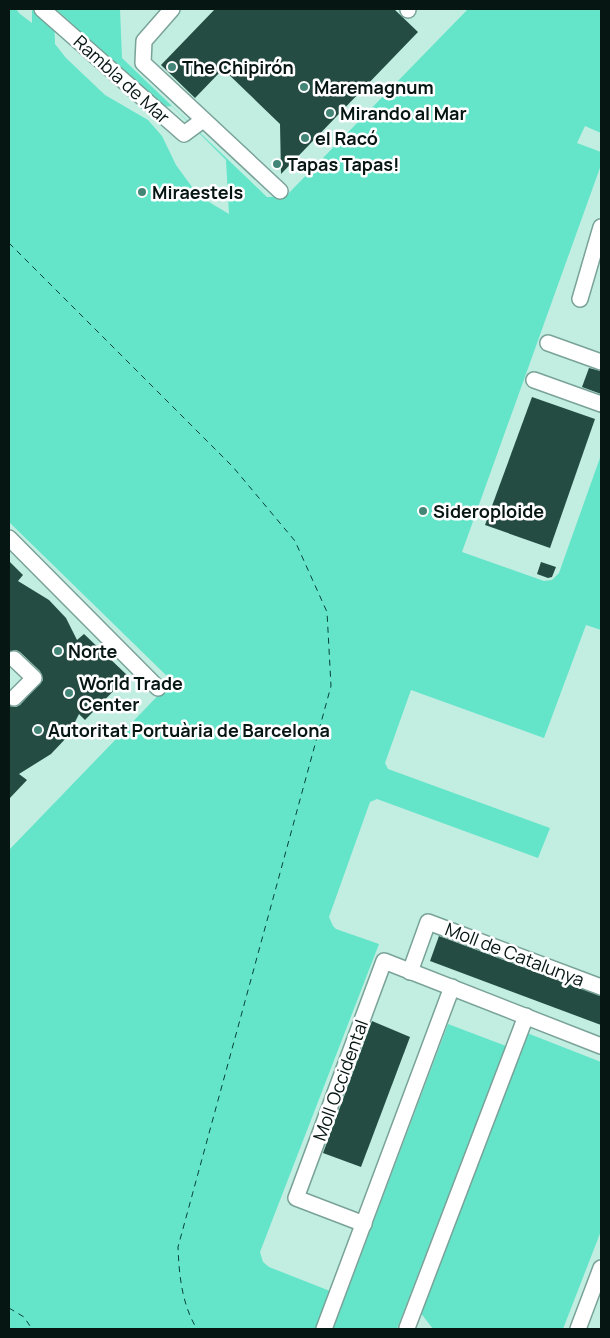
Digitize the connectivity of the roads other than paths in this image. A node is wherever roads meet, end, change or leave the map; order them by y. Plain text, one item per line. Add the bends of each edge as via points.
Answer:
1 (42, 9) edge
2 (172, 9) edge
3 (203, 120) junction
4 (280, 191) dead end
5 (601, 227) edge
6 (580, 299) dead end
7 (548, 343) dead end
8 (601, 362) edge
9 (534, 380) dead end
10 (601, 404) edge
11 (9, 538) edge
12 (14, 658) dead end
13 (158, 688) dead end
14 (14, 698) dead end
15 (410, 972) junction
16 (452, 987) junction
17 (601, 987) edge
18 (526, 1016) junction
19 (601, 1046) edge
20 (364, 1224) junction
21 (601, 1268) edge
22 (407, 1328) dead end
23 (324, 1329) edge
24 (578, 1329) edge

1 - 3 street, Rambla de Mar via 184,134
2 - 3 street, Rambla de Mar via 144,41 143,63
3 - 4 street, Rambla de Mar
5 - 6 street
7 - 8 street
9 - 10 street
11 - 13 street
12 - 14 street via 34,678
15 - 16 street
15 - 17 street, Moll de Catalunya via 428,922
15 - 20 street, Moll Occidental via 384,962 296,1198
16 - 18 street
16 - 20 street
18 - 19 street
18 - 22 street
20 - 23 street
21 - 24 street

